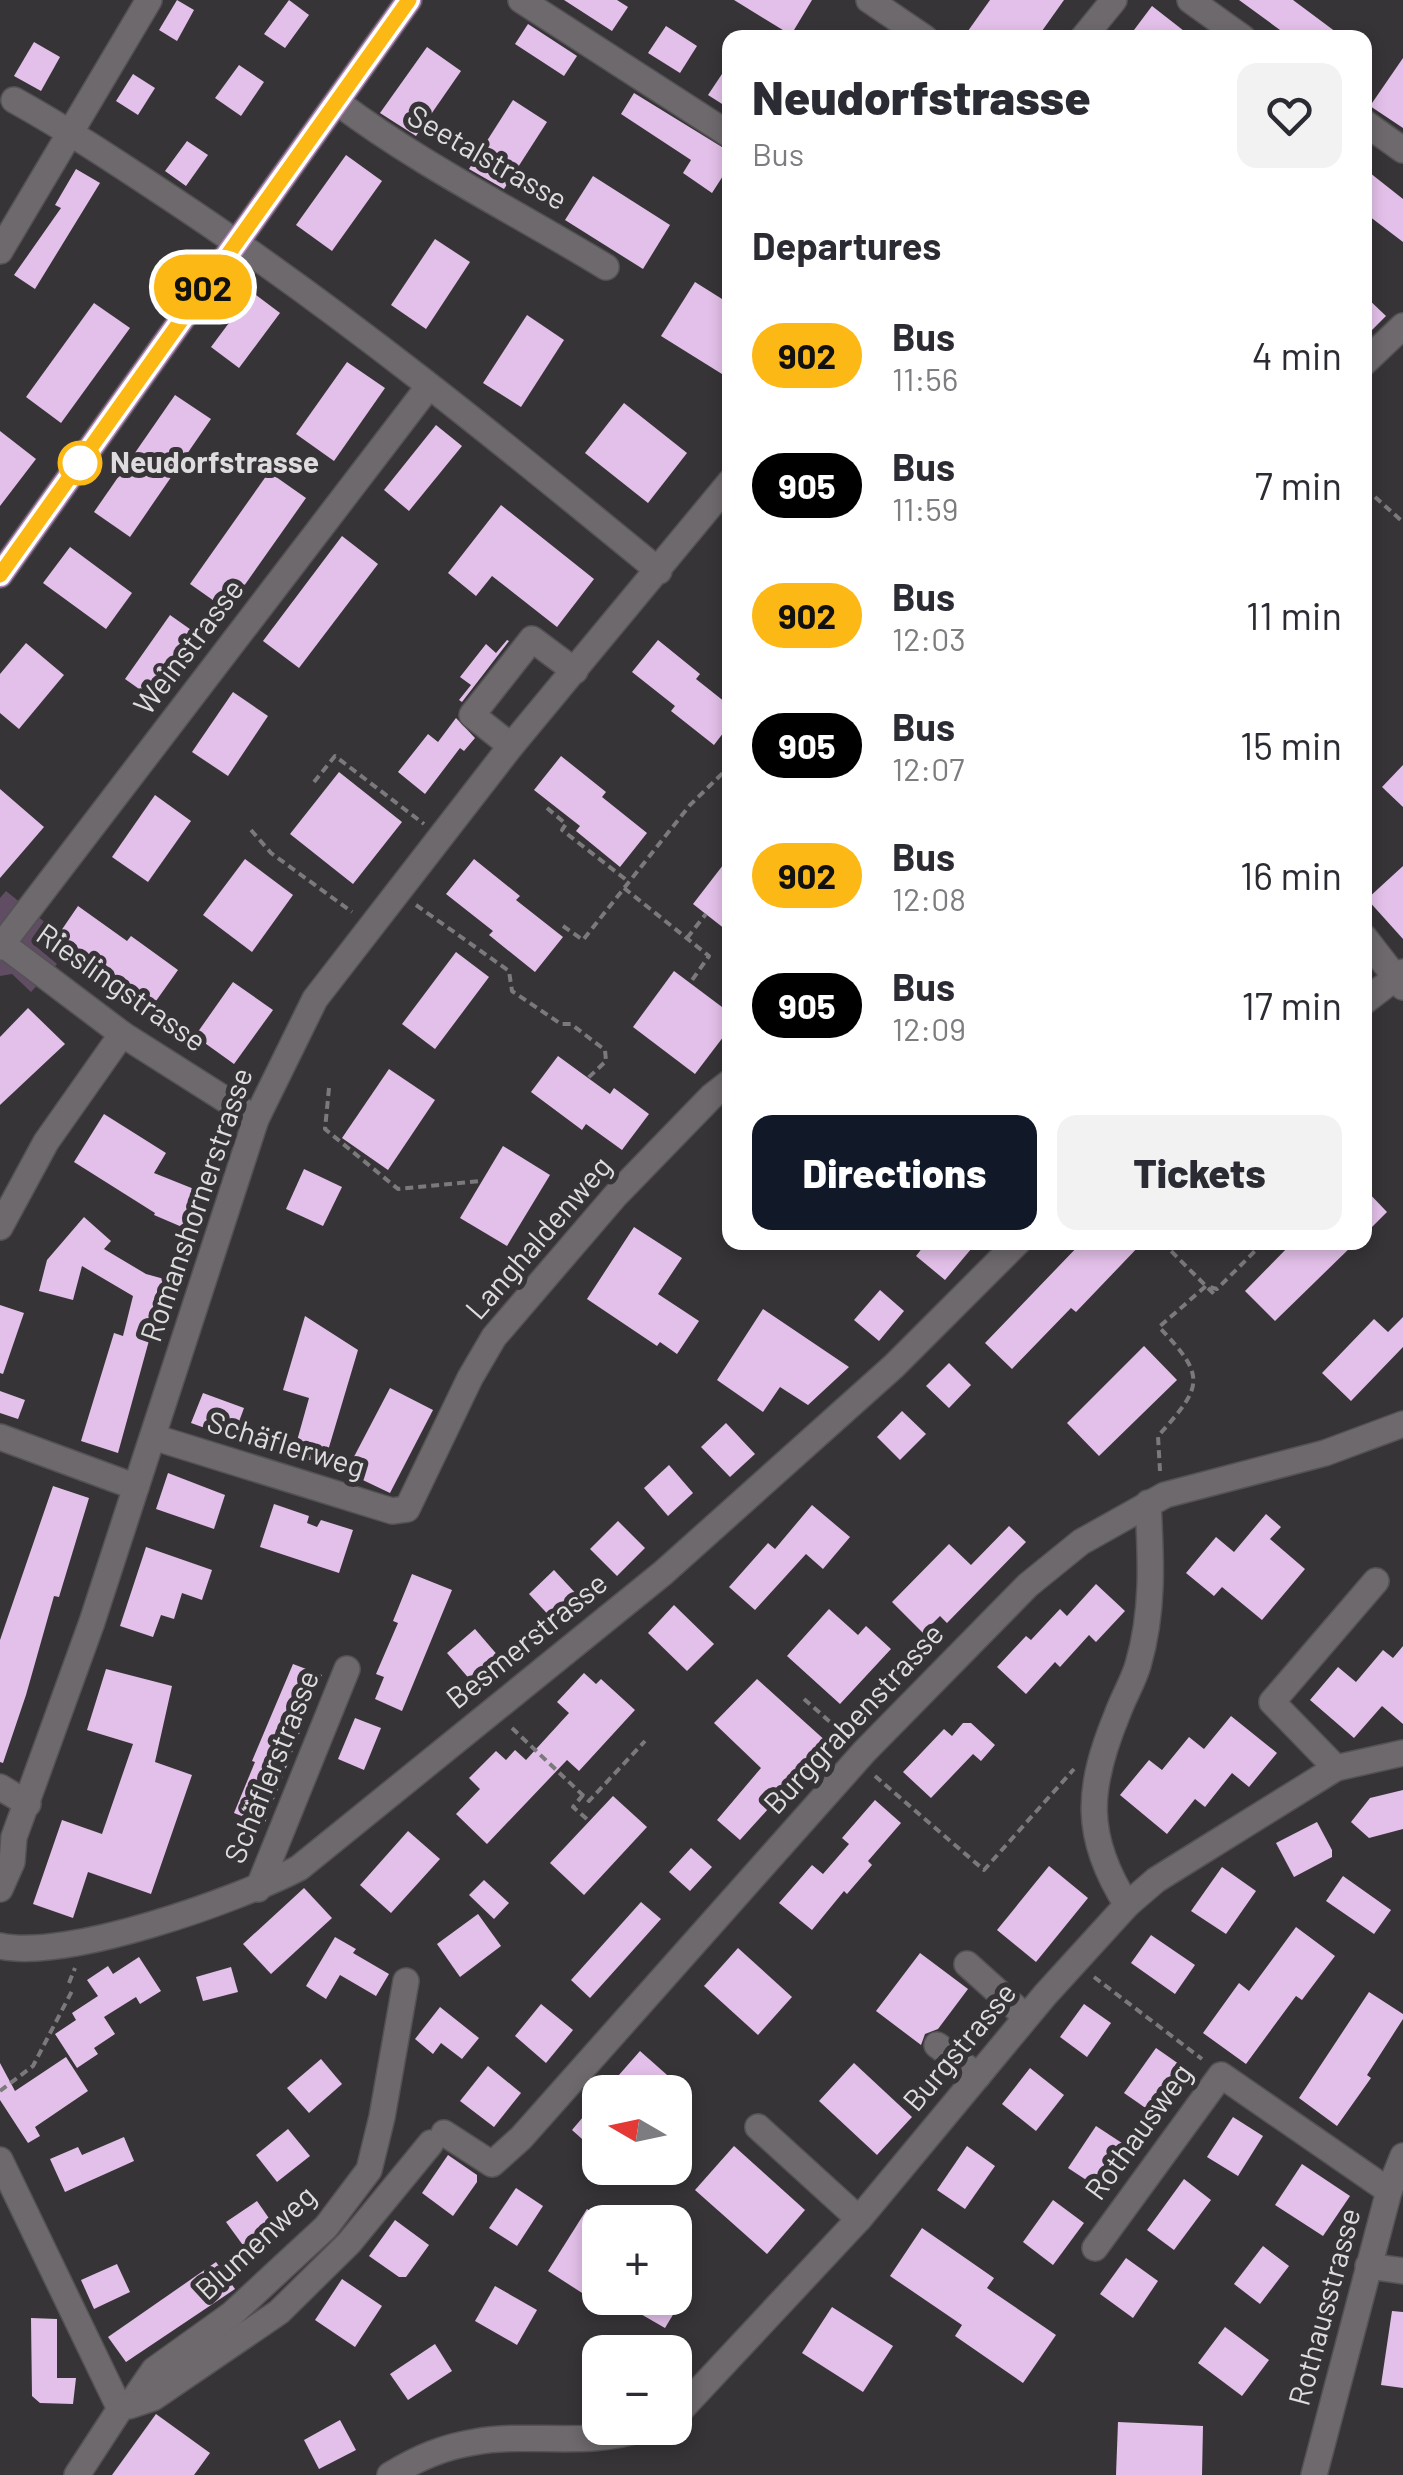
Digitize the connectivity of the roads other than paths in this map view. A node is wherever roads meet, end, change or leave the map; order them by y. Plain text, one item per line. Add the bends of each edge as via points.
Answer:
1 (150, 0) edge
2 (409, 0) edge
3 (522, 0) edge
4 (869, 0) edge
5 (1114, 0) edge
6 (1190, 0) edge
7 (913, 30) edge
8 (1090, 30) edge
9 (1232, 30) edge
10 (14, 100) dead end
11 (337, 102) junction
12 (1372, 128) edge
13 (722, 130) edge
14 (70, 131) junction
15 (1403, 150) edge
16 (237, 242) junction
17 (0, 251) edge
18 (606, 267) dead end
19 (1403, 326) edge
20 (1372, 355) edge
21 (430, 386) junction
22 (722, 492) edge
23 (659, 571) junction
24 (0, 576) edge
25 (574, 671) junction
26 (511, 746) junction
27 (1, 945) edge
28 (1372, 946) edge
29 (1401, 980) edge
30 (1372, 997) edge
31 (122, 1034) junction
32 (722, 1088) edge
33 (256, 1119) junction
34 (0, 1227) edge
35 (1010, 1250) edge
36 (1403, 1424) edge
37 (0, 1436) edge
38 (153, 1438) junction
39 (136, 1487) junction
40 (1156, 1499) junction
41 (401, 1512) joint
42 (1376, 1581) dead end
43 (346, 1669) dead end
44 (1403, 1753) edge
45 (1336, 1768) junction
46 (0, 1787) edge
47 (28, 1804) junction
48 (7, 1844) edge
49 (0, 1889) edge
50 (258, 1889) junction
51 (1127, 1906) junction
52 (0, 1946) edge
53 (966, 1964) dead end
54 (406, 1982) dead end
55 (1026, 2017) junction
56 (937, 2045) dead end
57 (978, 2076) junction
58 (758, 2127) dead end
59 (1403, 2156) edge
60 (0, 2160) edge
61 (1388, 2191) junction
62 (859, 2219) junction
63 (349, 2243) joint
64 (1095, 2248) dead end
65 (1368, 2266) junction
66 (1403, 2271) edge
67 (692, 2398) edge
68 (125, 2407) junction
69 (582, 2437) edge
70 (76, 2475) edge
71 (390, 2475) edge
72 (1314, 2475) edge

1 - 14 street
2 - 11 main road
3 - 13 street
4 - 7 street
5 - 8 street
6 - 9 street
10 - 14 street
11 - 16 main road
11 - 18 street, Seetalstrasse via 476,194
12 - 15 street
14 - 16 street
14 - 17 street
16 - 21 street
16 - 24 main road
19 - 20 street
21 - 23 street
21 - 27 street, Weinstrasse
22 - 23 street, Romanshornerstrasse
23 - 25 street, Romanshornerstrasse
25 - 26 street, Romanshornerstrasse
25 - 26 street via 532,639 472,715
26 - 33 street, Romanshornerstrasse via 314,1000
27 - 31 street, Rieslingstrasse
28 - 29 street
29 - 30 street
31 - 33 street, Rieslingstrasse
31 - 34 street via 46,1142
32 - 41 street, Langhaldenweg via 614,1196 513,1312 470,1378 413,1502
33 - 38 street, Romanshornerstrasse
35 - 50 street, Besmerstrasse via 894,1366 663,1573 299,1868
36 - 40 street, Burggrabenstrasse
37 - 39 street
38 - 39 street, Romanshornerstrasse
38 - 41 street, Schäflerweg
39 - 47 street, Romanshornerstrasse
40 - 51 street via 1148,1620 1137,1668 1097,1768 1092,1806 1097,1844
40 - 63 street, Burggrabenstrasse via 1081,1542 1028,1584 860,1756 522,2138 492,2164 438,2138
42 - 45 street via 1272,1702
43 - 50 street, Schäflerstrasse
44 - 45 street, Burgstrasse
45 - 51 street, Burgstrasse via 1156,1880
46 - 47 street
47 - 48 street, Romanshornerstrasse
48 - 49 street, Romanshornerstrasse via 12,1862
50 - 52 street, Besmerstrasse via 61,1945
51 - 55 street, Burgstrasse
53 - 55 street
54 - 68 street, Blumenweg via 369,2170 326,2228 232,2314 154,2370
55 - 57 street, Burgstrasse
56 - 57 street
57 - 62 street, Burgstrasse
58 - 62 street
59 - 61 street, Rothausstrasse
60 - 68 street
61 - 64 street, Rothausweg via 1221,2074
61 - 65 street, Rothausstrasse
62 - 67 street, Burgstrasse
63 - 68 street, Blumenweg via 279,2312 153,2398
65 - 66 street
65 - 72 street, Rothausstrasse
68 - 70 street, Blumenweg
69 - 71 street via 478,2441 426,2453

